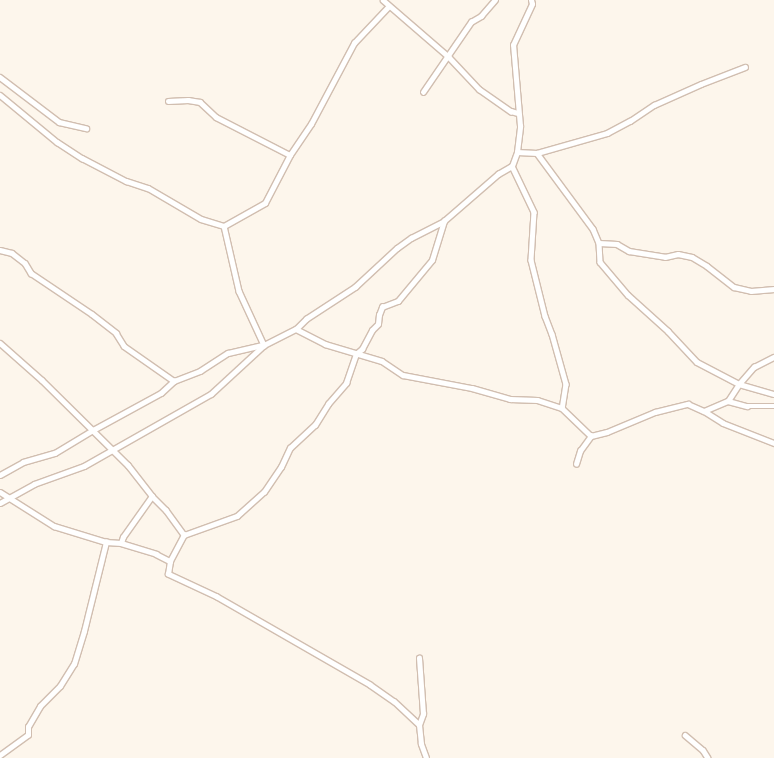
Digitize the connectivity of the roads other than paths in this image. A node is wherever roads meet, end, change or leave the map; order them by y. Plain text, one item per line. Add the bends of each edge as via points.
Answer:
1 (383, 0) edge
2 (495, 0) edge
3 (531, 0) edge
4 (388, 7) junction
5 (449, 57) junction
6 (745, 67) dead end
7 (0, 77) edge
8 (423, 92) dead end
9 (0, 95) edge
10 (168, 101) dead end
11 (518, 113) junction
12 (86, 128) dead end
13 (518, 152) junction
14 (537, 153) junction
15 (290, 155) junction
16 (512, 166) junction
17 (444, 222) junction
18 (224, 226) junction
19 (599, 243) junction
20 (0, 250) edge
21 (774, 289) edge
22 (296, 329) junction
23 (0, 343) edge
24 (264, 345) junction
25 (356, 354) junction
26 (774, 357) edge
27 (174, 381) junction
28 (739, 384) junction
29 (774, 394) edge
30 (728, 401) junction
31 (774, 406) edge
32 (562, 408) junction
33 (704, 410) junction
34 (93, 430) junction
35 (591, 436) junction
36 (774, 443) edge
37 (113, 450) junction
38 (576, 464) dead end
39 (0, 475) edge
40 (0, 492) edge
41 (152, 496) junction
42 (10, 498) junction
43 (0, 503) edge
44 (184, 535) junction
45 (106, 542) junction
46 (121, 543) junction
47 (170, 561) junction
48 (419, 658) dead end
49 (419, 726) junction
50 (685, 735) dead end
51 (0, 755) edge
52 (426, 758) edge
53 (708, 758) edge

1 - 4 street
2 - 5 street via 481,16 471,22
3 - 11 street via 532,4 513,45
4 - 5 street
4 - 15 street via 354,43 311,124
5 - 8 street
5 - 11 street via 479,89
6 - 14 street via 654,105 607,133
7 - 12 street via 59,122
9 - 18 street via 57,142 82,158 126,181 148,188 201,219
10 - 15 street via 200,102 216,117
11 - 13 street
13 - 14 street
13 - 16 street
14 - 19 street via 575,202
15 - 18 street via 265,203
16 - 17 street via 498,174
16 - 32 street via 534,212 531,260 544,316 552,334 566,384
17 - 22 street via 402,245 355,287 306,319
17 - 25 street via 432,260 398,301 382,307 378,324
18 - 24 street via 239,291
19 - 21 street via 617,244 628,251 666,257 678,254 692,257 734,287 751,291
19 - 28 street via 600,262 628,295 668,331 697,362
20 - 27 street via 12,253 25,263 31,273 92,314 116,333 124,346
22 - 24 street
22 - 25 street via 325,344
23 - 34 street
24 - 27 street via 228,353 200,371
24 - 37 street via 211,394
25 - 32 street via 382,361 403,375 472,388 510,399 537,400
25 - 44 street via 346,383 328,404 315,425 290,448 264,492 237,516
26 - 28 street via 754,367
27 - 34 street via 148,402
28 - 29 street
28 - 30 street
30 - 31 street via 747,406
30 - 33 street
32 - 35 street
33 - 35 street via 688,404 655,412
33 - 36 street via 724,423
34 - 37 street
34 - 39 street via 55,453 23,462
35 - 38 street via 580,451
37 - 41 street
37 - 42 street via 84,466 34,484
40 - 42 street
41 - 44 street
41 - 46 street
42 - 43 street
42 - 45 street via 54,526
44 - 47 street
45 - 46 street
45 - 51 street via 74,664 60,686 40,706 28,727 28,735
46 - 47 street
47 - 49 street via 168,574 217,597 370,685 394,702
48 - 49 street via 423,714
49 - 52 street
50 - 53 street via 703,750

